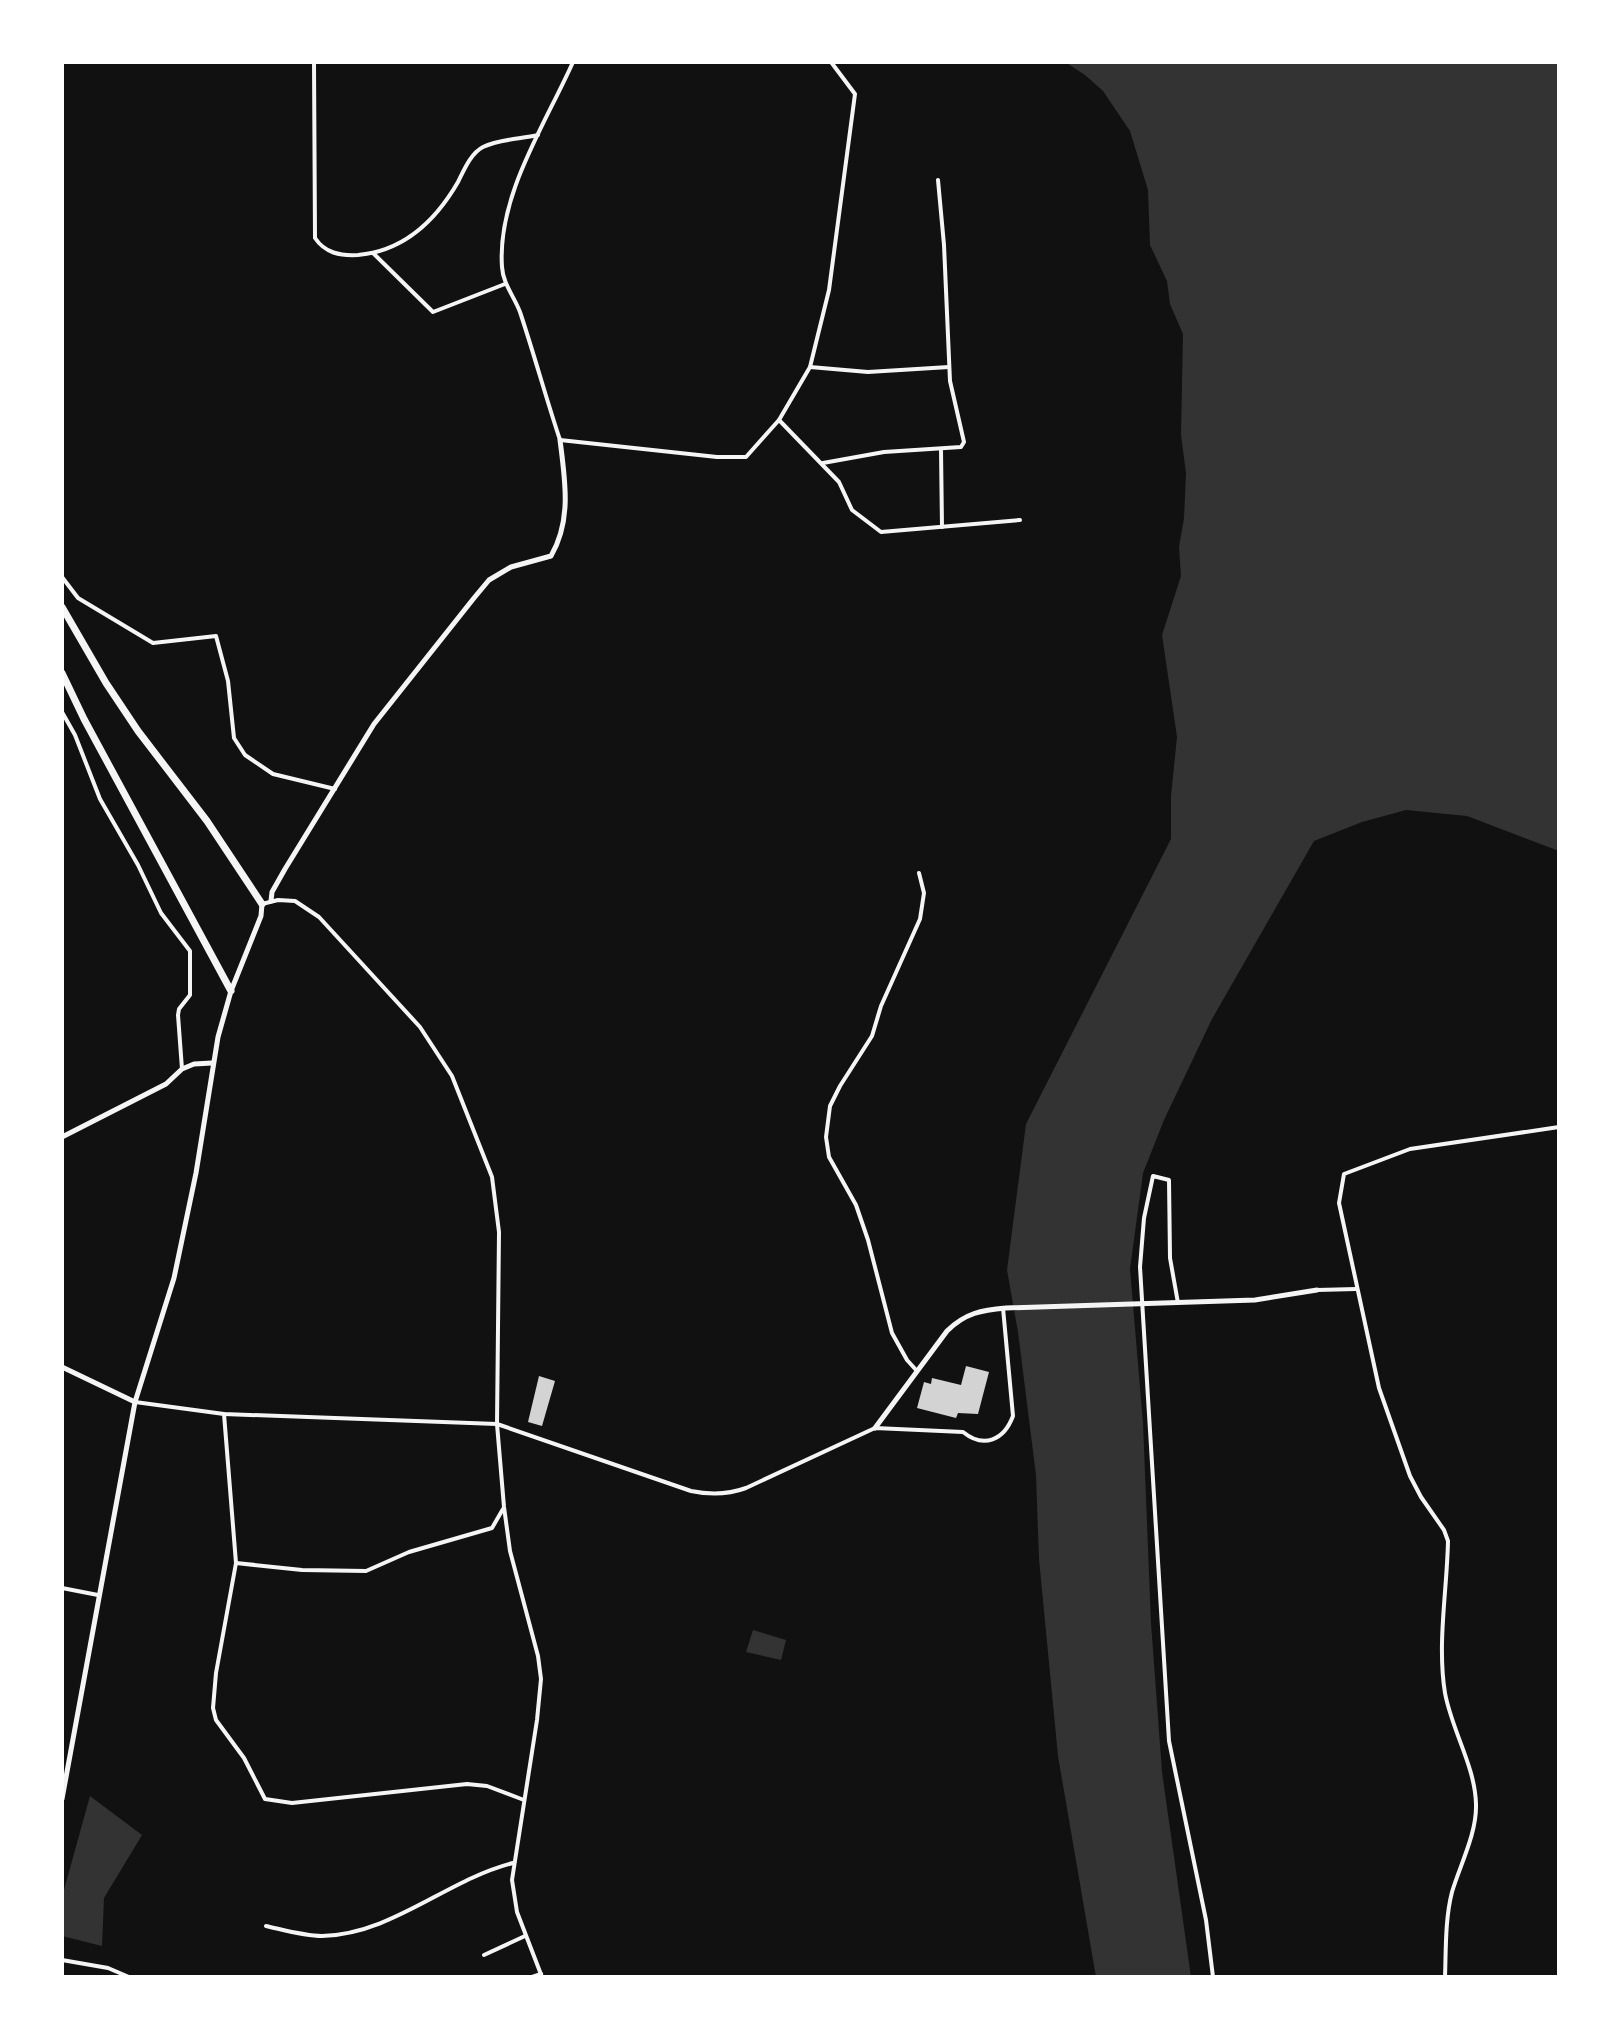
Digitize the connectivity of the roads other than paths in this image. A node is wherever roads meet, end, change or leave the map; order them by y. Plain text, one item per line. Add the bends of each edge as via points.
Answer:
1 (314, 62) edge
2 (573, 62) edge
3 (831, 62) edge
4 (538, 135) junction
5 (938, 180) dead end
6 (373, 253) junction
7 (505, 284) junction
8 (810, 367) junction
9 (949, 367) junction
10 (779, 420) junction
11 (560, 440) junction
12 (941, 450) junction
13 (823, 463) junction
14 (1020, 520) dead end
15 (942, 527) junction
16 (62, 577) edge
17 (62, 607) edge
18 (62, 673) edge
19 (62, 712) edge
20 (335, 789) junction
21 (919, 873) dead end
22 (271, 901) junction
23 (262, 904) junction
24 (231, 991) junction
25 (212, 1063) junction
26 (182, 1069) junction
27 (1559, 1127) edge
28 (62, 1137) edge
29 (1356, 1289) junction
30 (1317, 1290) joint
31 (1178, 1303) junction
32 (1005, 1308) junction
33 (62, 1367) edge
34 (917, 1372) junction
35 (135, 1402) junction
36 (224, 1414) junction
37 (497, 1424) junction
38 (875, 1428) junction
39 (504, 1507) junction
40 (236, 1563) junction
41 (62, 1588) edge
42 (98, 1595) junction
43 (64, 1783) edge
44 (62, 1799) edge
45 (524, 1800) junction
46 (513, 1863) junction
47 (266, 1926) dead end
48 (526, 1935) junction
49 (484, 1955) dead end
50 (62, 1960) edge
51 (541, 1976) edge
52 (129, 1977) edge
53 (532, 1977) edge
54 (1213, 1977) edge
55 (1445, 1977) edge

1 - 6 street via 315,238 335,254
2 - 4 street
3 - 8 street via 855,94 829,290
4 - 6 street via 481,148 425,227
4 - 7 street via 505,215
5 - 9 street
6 - 7 street via 433,312
7 - 11 street via 518,308
8 - 9 street via 868,372
8 - 10 street
9 - 12 street via 964,442
10 - 11 street via 746,457
10 - 13 street
11 - 20 street via 565,516 551,556 511,567 489,580 374,724
12 - 13 street via 884,452
12 - 15 street
13 - 15 street via 852,510 881,532
14 - 15 street
16 - 20 street via 78,598 153,643 216,636 234,738 245,755 273,774
17 - 23 highway via 138,731
18 - 24 highway
19 - 26 street via 100,799 161,913 190,951 190,995 178,1015
20 - 22 street via 280,877
21 - 34 street via 924,893 920,919 872,1036 830,1106 826,1137 829,1157 856,1205 868,1240 892,1333
22 - 23 street
22 - 37 street via 295,901 319,917 420,1027 452,1076 492,1177 499,1232
23 - 24 street
24 - 25 street
25 - 26 street
25 - 35 street via 174,1278
26 - 28 street via 166,1084
27 - 29 street via 1410,1149 1344,1174 1339,1203
29 - 30 street
29 - 55 street via 1379,1388 1410,1476 1448,1541 1445,1693 1476,1806 1451,1895
30 - 31 street via 1255,1300
31 - 32 street
31 - 54 street via 1170,1258 1169,1180 1153,1176 1140,1267 1165,1694
32 - 34 street via 975,1311 955,1323
32 - 38 street via 1013,1416 1008,1429 998,1437 973,1440 963,1432
33 - 35 street
34 - 38 street
35 - 36 street
35 - 42 street
36 - 37 street
36 - 40 street
37 - 38 street via 712,1495 746,1488
37 - 39 street
39 - 40 street via 492,1528 409,1552 366,1571
39 - 45 street via 541,1679
40 - 45 street via 213,1708 265,1799 292,1803 467,1784
41 - 42 street
42 - 43 street
43 - 44 street
45 - 46 street
46 - 47 street via 484,1870 376,1927 321,1936
46 - 48 street via 513,1895
48 - 49 street
48 - 51 street
50 - 52 street
51 - 53 street

